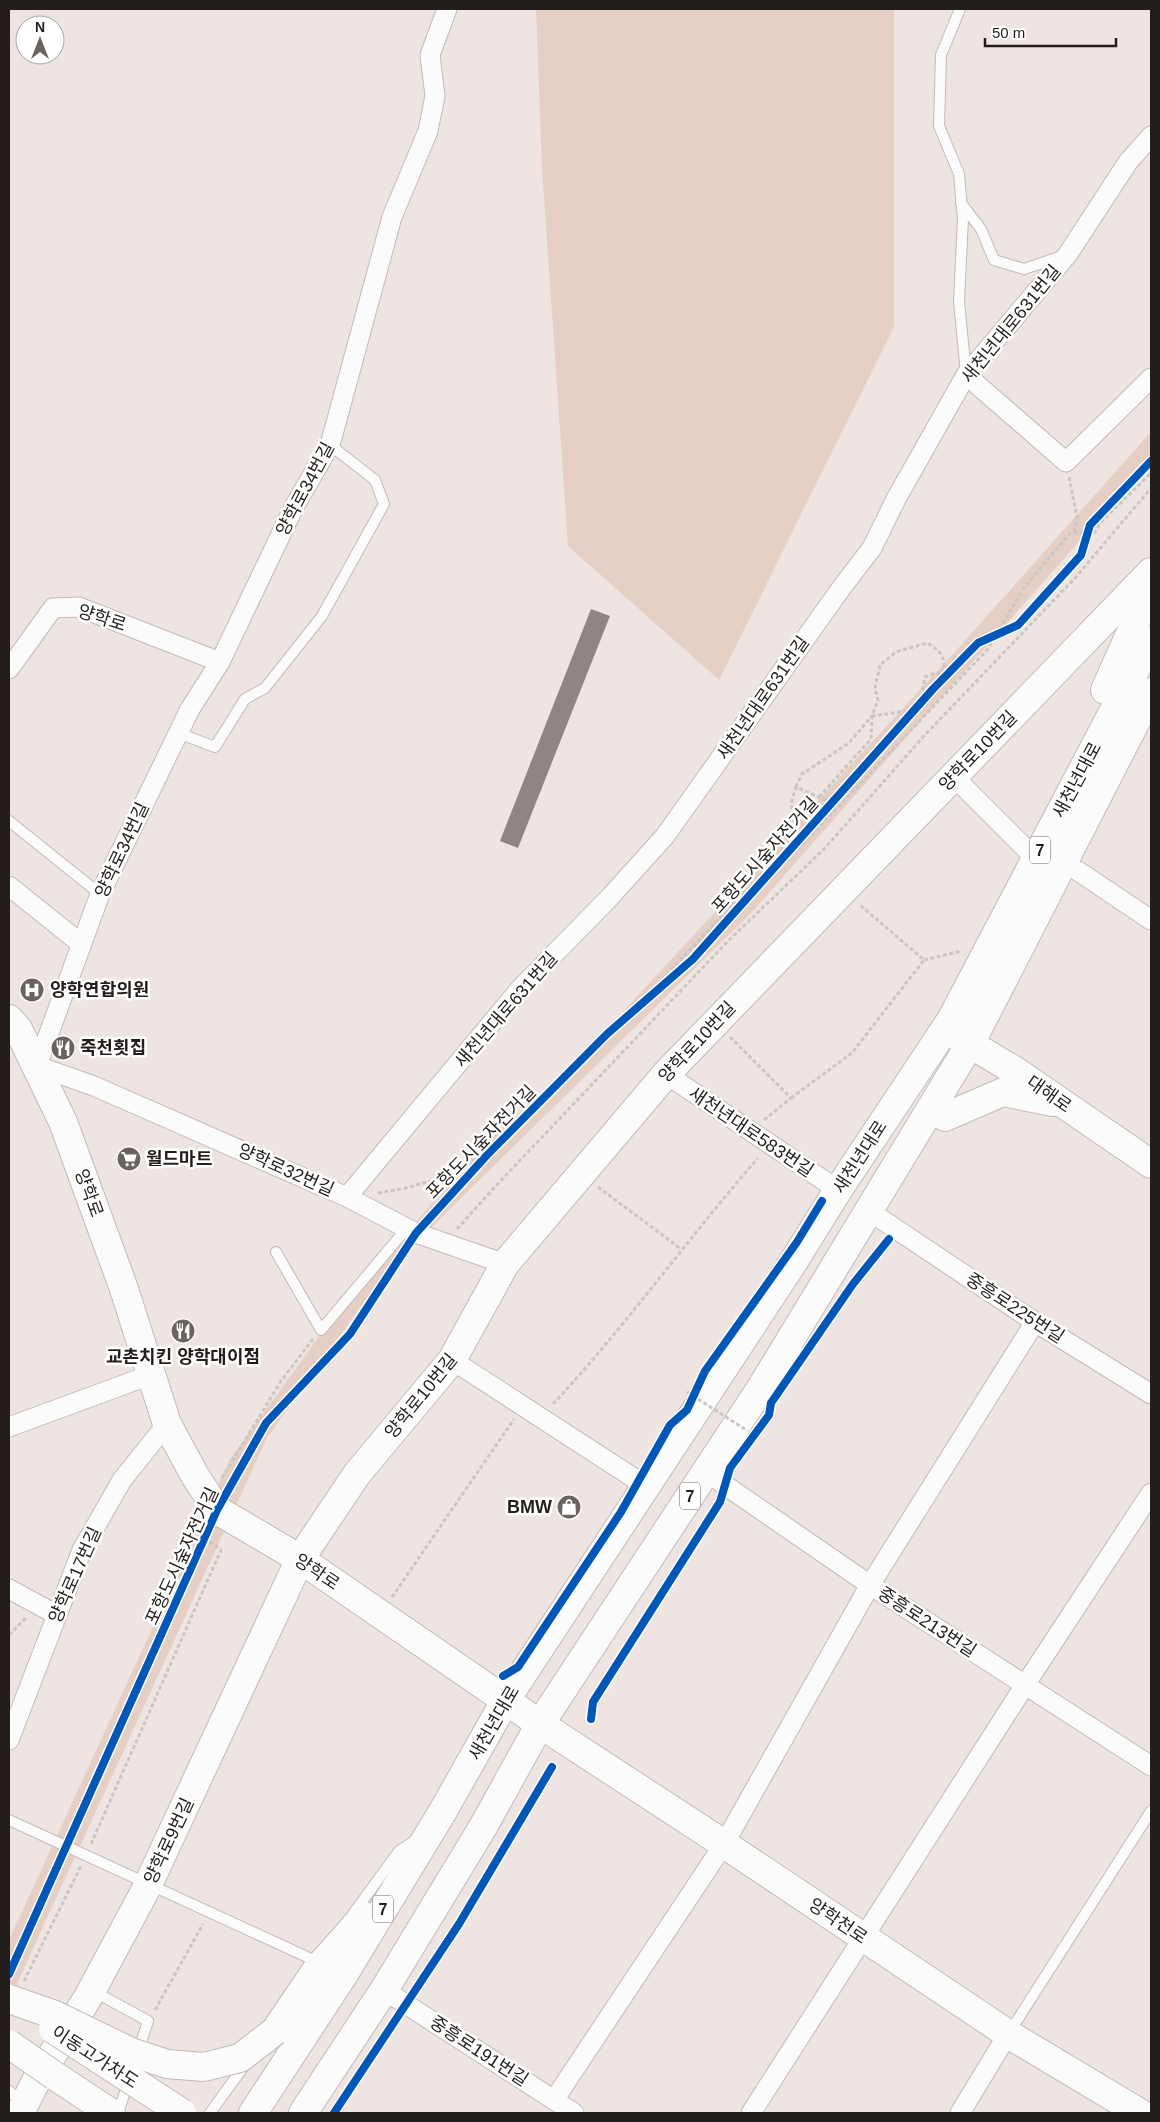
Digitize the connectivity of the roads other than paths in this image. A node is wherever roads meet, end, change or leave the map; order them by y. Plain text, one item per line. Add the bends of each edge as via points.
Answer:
1 (447, 9) edge
2 (961, 9) edge
3 (1151, 136) edge
4 (1151, 154) edge
5 (1128, 162) junction
6 (961, 203) junction
7 (1068, 254) junction
8 (966, 375) junction
9 (1151, 378) edge
10 (330, 445) junction
11 (1151, 572) edge
12 (1151, 587) edge
13 (1151, 640) edge
14 (220, 662) junction
15 (9, 669) edge
16 (1143, 689) edge
17 (1151, 726) edge
18 (178, 734) junction
19 (953, 776) junction
20 (9, 820) edge
21 (1026, 850) junction
22 (1078, 871) junction
23 (9, 886) edge
24 (100, 894) junction
25 (1151, 920) edge
26 (80, 943) junction
27 (9, 1019) edge
28 (948, 1024) junction
29 (977, 1047) junction
30 (37, 1066) junction
31 (666, 1074) junction
32 (1060, 1103) junction
33 (945, 1117) junction
34 (1151, 1164) edge
35 (838, 1190) junction
36 (348, 1197) junction
37 (881, 1219) junction
38 (407, 1228) junction
39 (276, 1252) dead end
40 (505, 1264) junction
41 (838, 1265) junction
42 (1035, 1322) junction
43 (452, 1360) junction
44 (150, 1375) junction
45 (1151, 1394) edge
46 (167, 1424) junction
47 (9, 1427) edge
48 (706, 1472) junction
49 (646, 1486) junction
50 (1151, 1493) edge
51 (300, 1559) junction
52 (870, 1585) junction
53 (9, 1589) edge
54 (57, 1615) junction
55 (1025, 1685) junction
56 (505, 1701) junction
57 (540, 1724) junction
58 (9, 1740) edge
59 (1151, 1766) edge
60 (1151, 1811) edge
61 (9, 1820) edge
62 (431, 1830) junction
63 (724, 1844) junction
64 (148, 1885) junction
65 (864, 1938) junction
66 (318, 1962) junction
67 (384, 1990) junction
68 (92, 1991) junction
69 (13, 1996) edge
70 (1008, 2034) junction
71 (9, 2044) edge
72 (55, 2076) junction
73 (554, 2100) junction
74 (18, 2102) edge
75 (96, 2113) edge
76 (111, 2113) edge
77 (118, 2113) edge
78 (182, 2113) edge
79 (210, 2113) edge
80 (253, 2113) edge
81 (303, 2113) edge
82 (574, 2113) edge
83 (751, 2113) edge
84 (960, 2113) edge
85 (1140, 2113) edge

1 - 10 street, 양학로34번길 via 430,55 435,96 428,131 392,217
2 - 6 lane via 941,55 939,126 959,174
3 - 5 street, 새천년대로631번길
4 - 5 street
5 - 7 street, 새천년대로631번길
6 - 7 lane via 981,229 994,260 1024,269
6 - 8 lane via 959,301
7 - 8 street, 새천년대로631번길
8 - 9 street via 1066,462
8 - 36 street, 새천년대로631번길 via 872,548 665,836 519,990
10 - 14 street, 양학로34번길 via 294,507
10 - 18 lane via 375,480 384,504 322,616 265,688 245,699 215,747
11 - 19 main road, 양학로10번길
12 - 21 main road via 1060,786
13 - 16 main road, 새천년대로
14 - 15 street, 양학로 via 79,607 53,608
14 - 18 street, 양학로34번길
16 - 28 main road, 새천년대로 / 7
16 - 29 main road, 새천년대로
17 - 22 main road
18 - 24 street, 양학로34번길
19 - 21 street
19 - 31 main road, 양학로10번길
20 - 24 lane
21 - 28 main road via 952,991
22 - 25 street
22 - 29 main road via 1011,1001
23 - 26 street
24 - 26 street, 양학로34번길
26 - 30 street, 양학로34번길
27 - 30 main road, 양학로 via 18,1029
28 - 29 main road, 대해로
28 - 35 main road, 새천년대로 / 7
29 - 32 main road, 대해로
29 - 33 main road
29 - 41 main road, 새천년대로 / 7 via 868,1210
30 - 36 street, 양학로32번길 via 94,1086
30 - 44 main road, 양학로 via 63,1122 124,1289
31 - 35 street, 새천년대로583번길
31 - 40 main road, 양학로10번길
32 - 33 main road via 1003,1092
32 - 34 main road, 대해로
33 - 37 main road
35 - 49 main road, 새천년대로 / 7
36 - 38 street, 양학로32번길
37 - 41 main road via 864,1244
37 - 42 street, 중흥로225번길
38 - 39 lane via 321,1330
38 - 40 street, 양학로32번길
40 - 43 main road, 양학로10번길
41 - 48 main road, 새천년대로 / 7
42 - 45 street, 중흥로225번길
42 - 52 street
43 - 49 street
43 - 51 main road, 양학로10번길 via 357,1474
44 - 46 main road, 양학로
44 - 47 street
46 - 51 main road, 양학로 via 213,1503
46 - 54 street, 양학로17번길 via 122,1480 82,1550
48 - 52 street, 중흥로213번길
48 - 57 main road, 새천년대로 / 7
49 - 56 main road, 새천년대로 / 7
50 - 55 street
51 - 56 main road, 양학로
51 - 64 main road, 양학로9번길
52 - 55 street, 중흥로213번길
52 - 63 street
53 - 54 street
54 - 58 street, 양학로17번길
55 - 59 street, 중흥로213번길
55 - 65 street
56 - 57 main road, 양학로
56 - 62 main road, 새천년대로 / 7
57 - 63 main road, 양학천로
57 - 67 main road, 새천년대로 / 7 via 483,1827
60 - 70 lane
61 - 64 lane
62 - 66 lane via 399,1851
62 - 69 main road, bridge via 400,1874 318,1969 275,2031 240,2058 204,2067 167,2064 131,2052
62 - 80 main road, 새천년대로 / 7 via 344,1974
63 - 65 main road, 양학천로
63 - 73 street
64 - 66 lane
64 - 68 main road, 양학로9번길
65 - 70 main road, 양학천로
65 - 83 street
66 - 79 lane
67 - 73 street, 중흥로191번길
67 - 81 main road, 새천년대로 / 7
68 - 74 main road, 양학로9번길
68 - 77 lane via 148,2021
69 - 78 main road, 이동고가차도, bridge
70 - 84 street
70 - 85 main road, 양학천로
71 - 72 main road, 이동고가차도, bridge
72 - 75 main road
72 - 76 main road, 이동고가차도
73 - 82 street, 중흥로191번길

